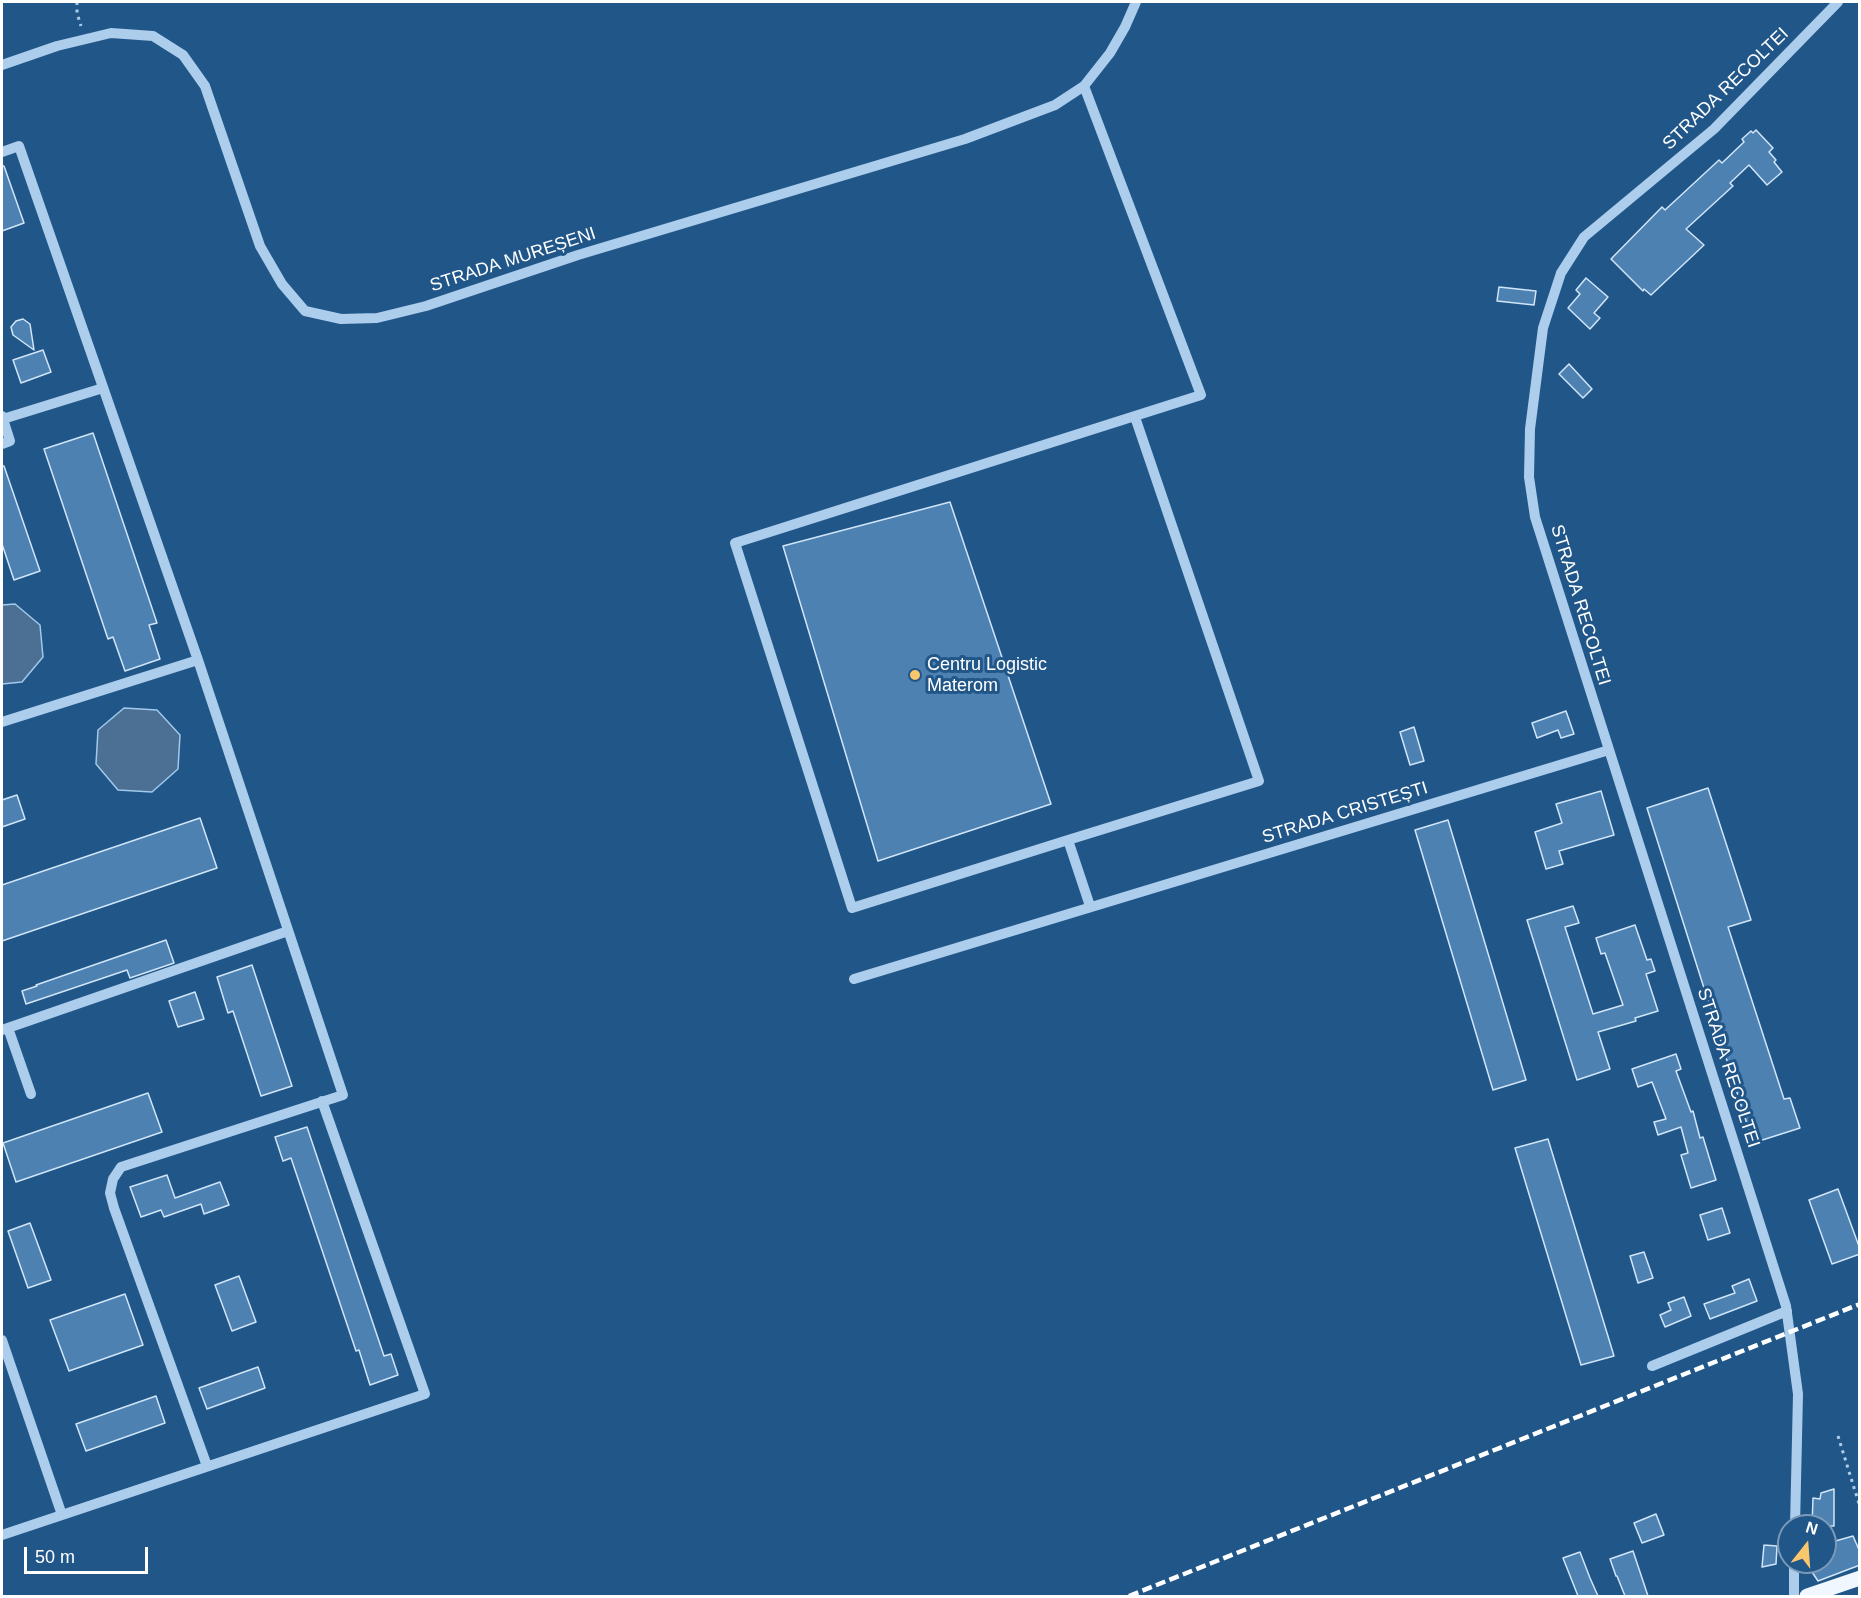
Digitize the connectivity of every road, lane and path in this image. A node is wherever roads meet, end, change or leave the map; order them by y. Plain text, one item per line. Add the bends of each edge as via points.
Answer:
1 (77, 2) edge
2 (1136, 2) edge
3 (1838, 2) edge
4 (86, 39) junction
5 (2, 65) edge
6 (1084, 86) junction
7 (2, 152) edge
8 (103, 388) junction
9 (2, 417) edge
10 (1135, 417) junction
11 (2, 444) edge
12 (198, 660) junction
13 (2, 722) edge
14 (1608, 750) junction
15 (1068, 840) junction
16 (1090, 906) junction
17 (288, 931) junction
18 (854, 979) dead end
19 (5, 1029) edge
20 (31, 1094) dead end
21 (322, 1101) junction
22 (1787, 1311) junction
23 (2, 1340) edge
24 (1652, 1366) dead end
25 (1838, 1436) dead end
26 (207, 1466) junction
27 (1860, 1507) edge
28 (1795, 1514) edge
29 (62, 1515) junction
30 (2, 1535) edge
31 (1794, 1574) edge
32 (1860, 1578) edge
33 (1794, 1596) edge
34 (1807, 1596) edge

1 - 4 path
2 - 6 street, STRADA MUREȘENI via 1110,53
3 - 14 street, STRADA RECOLTEI via 1714,129 1584,237 1561,273 1543,328 1528,477 1535,517
4 - 5 street, STRADA MUREȘENI
4 - 6 street, STRADA MUREȘENI via 111,33 153,36 183,56 205,86 260,246 282,284 306,311 341,319 377,318 426,306 578,255 965,139 1055,105
6 - 10 street via 1201,395
7 - 8 street via 19,146
8 - 9 street
8 - 12 street
9 - 11 street via 10,441
10 - 15 street via 1259,781
10 - 15 street via 735,543 852,908
12 - 13 street
12 - 17 street
14 - 16 street, STRADA CRISTEȘTI
14 - 22 street, STRADA RECOLTEI
15 - 16 street
16 - 18 street, STRADA CRISTEȘTI
17 - 19 street
17 - 21 street via 343,1095
19 - 20 street
21 - 26 street via 121,1167 113,1179 110,1193 114,1208
21 - 26 street via 425,1394
22 - 24 street
22 - 28 street, STRADA RECOLTEI via 1797,1394
23 - 29 street
25 - 27 path
26 - 29 street
29 - 30 street
31 - 33 street
32 - 34 main road

